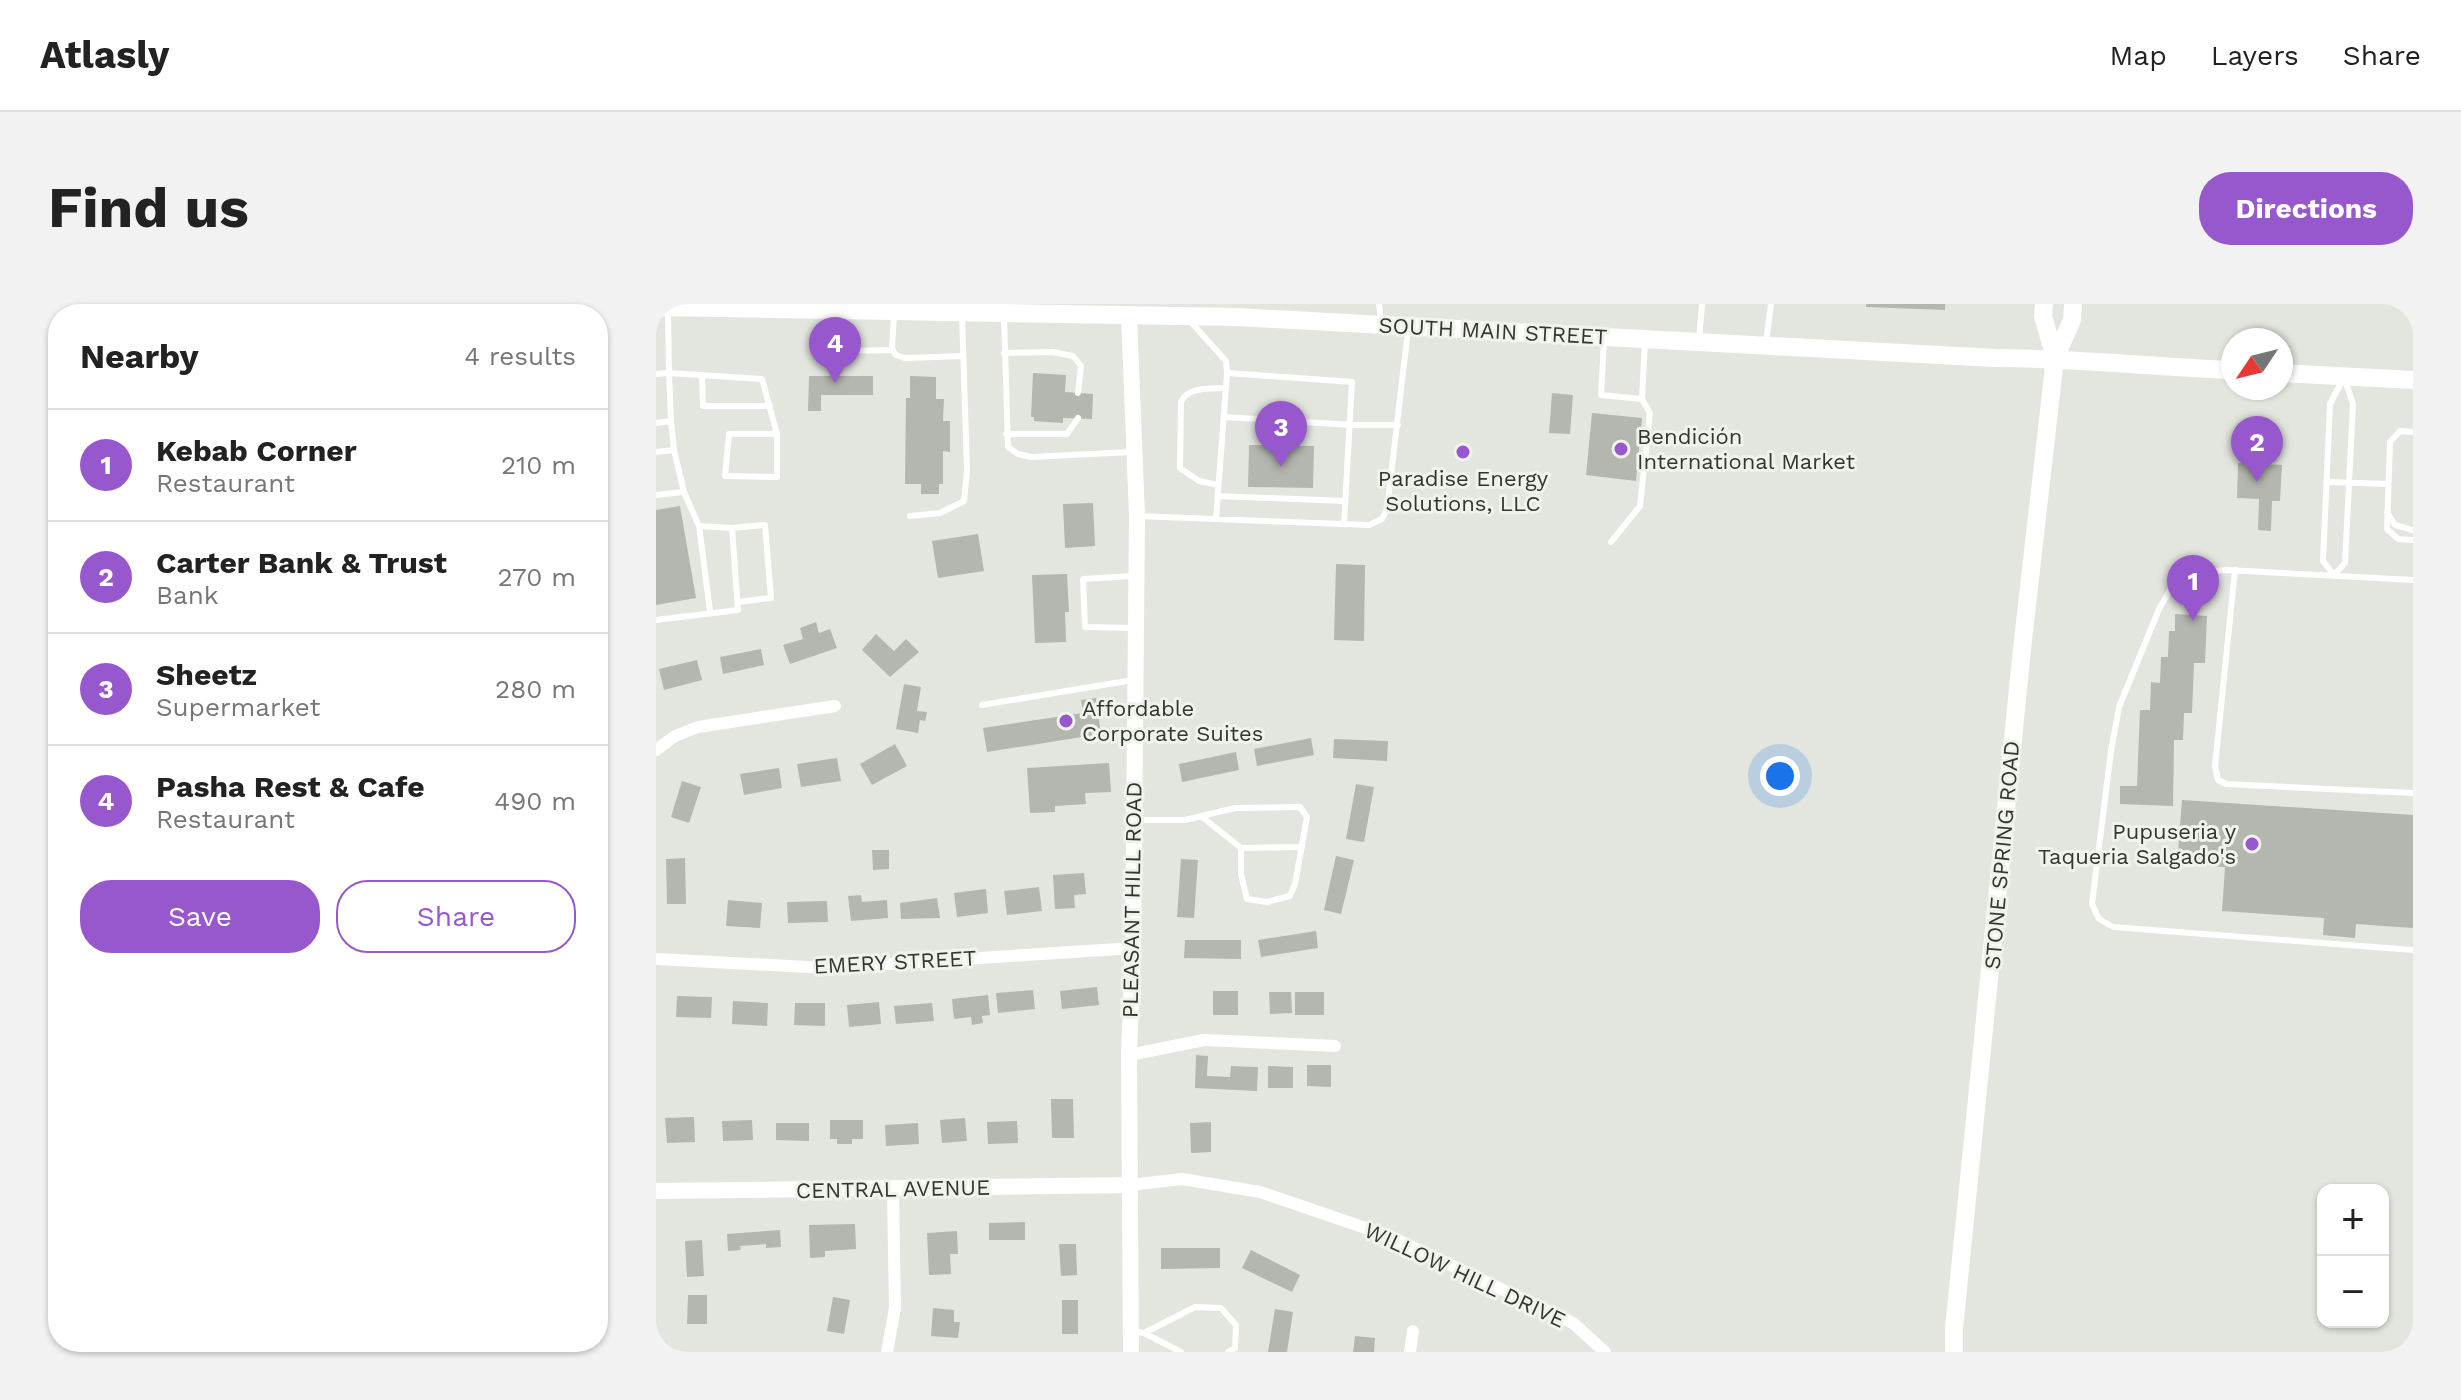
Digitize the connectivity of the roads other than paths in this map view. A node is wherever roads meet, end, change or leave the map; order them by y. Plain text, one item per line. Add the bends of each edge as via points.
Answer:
1 (1379, 304) edge
2 (1702, 304) edge
3 (1771, 304) edge
4 (2044, 304) edge
5 (2073, 304) edge
6 (662, 307) edge
7 (829, 309) junction
8 (1085, 309) edge
9 (894, 310) junction
10 (1129, 310) edge
11 (1238, 310) edge
12 (962, 312) junction
13 (1179, 312) edge
14 (1284, 312) edge
15 (1004, 313) junction
16 (1381, 325) junction
17 (1409, 327) junction
18 (1604, 337) junction
19 (1645, 340) junction
20 (1699, 343) junction
21 (1765, 346) junction
22 (893, 350) junction
23 (1004, 353) junction
24 (963, 356) junction
25 (2055, 358) junction
26 (2221, 369) edge
27 (669, 373) junction
28 (1227, 373) junction
29 (656, 374) edge
30 (2293, 374) edge
31 (1255, 376) junction
32 (702, 377) junction
33 (1272, 377) junction
34 (2344, 377) junction
35 (1288, 378) junction
36 (1303, 379) junction
37 (1322, 380) junction
38 (2413, 380) edge
39 (1254, 387) dead end
40 (1226, 388) junction
41 (1270, 388) dead end
42 (1287, 388) dead end
43 (1302, 389) dead end
44 (1321, 390) dead end
45 (1078, 393) dead end
46 (1642, 399) junction
47 (770, 406) junction
48 (1284, 411) dead end
49 (1299, 412) dead end
50 (1319, 412) dead end
51 (1224, 417) junction
52 (1078, 418) dead end
53 (1283, 420) junction
54 (671, 421) junction
55 (1299, 421) junction
56 (1319, 422) junction
57 (656, 423) edge
58 (1352, 425) junction
59 (1398, 425) junction
60 (2413, 432) edge
61 (777, 434) junction
62 (1006, 434) junction
63 (674, 450) junction
64 (656, 452) edge
65 (1135, 452) junction
66 (2327, 482) junction
67 (2349, 483) junction
68 (2388, 484) junction
69 (1218, 485) junction
70 (684, 492) junction
71 (656, 495) edge
72 (1217, 496) junction
73 (1345, 501) junction
74 (2387, 512) junction
75 (910, 516) dead end
76 (1137, 516) junction
77 (1216, 519) junction
78 (1344, 524) junction
79 (699, 526) junction
80 (732, 528) junction
81 (2413, 530) edge
82 (2413, 540) edge
83 (1611, 542) dead end
84 (2235, 570) junction
85 (2334, 575) junction
86 (1137, 576) junction
87 (2413, 580) edge
88 (738, 602) junction
89 (710, 611) junction
90 (656, 620) edge
91 (1136, 628) junction
92 (1136, 680) junction
93 (982, 705) dead end
94 (835, 706) dead end
95 (656, 750) edge
96 (2413, 793) edge
97 (1201, 816) junction
98 (1134, 820) junction
99 (1302, 847) junction
100 (1241, 848) junction
101 (1133, 948) junction
102 (2413, 950) edge
103 (656, 959) edge
104 (1335, 1046) dead end
105 (1129, 1055) junction
106 (1130, 1185) junction
107 (893, 1189) junction
108 (656, 1191) edge
109 (1413, 1331) dead end
110 (1138, 1332) junction
111 (887, 1352) edge
112 (1131, 1352) edge
113 (1181, 1352) edge
114 (1228, 1352) edge
115 (1410, 1352) edge
116 (1605, 1352) edge
117 (1954, 1352) edge

1 - 16 lane
2 - 20 lane
3 - 21 lane
4 - 25 main road, STONE SPRING ROAD
5 - 25 main road, STONE SPRING ROAD via 2072,320
6 - 7 main road, SOUTH MAIN STREET
6 - 27 lane
7 - 9 main road, SOUTH MAIN STREET
7 - 22 lane via 830,346 836,351
8 - 10 main road, SOUTH MAIN STREET
8 - 15 main road, SOUTH MAIN STREET
9 - 12 main road, SOUTH MAIN STREET
9 - 22 lane
10 - 13 main road, SOUTH MAIN STREET
10 - 65 street, PLEASANT HILL ROAD
11 - 13 main road, SOUTH MAIN STREET
11 - 14 main road, SOUTH MAIN STREET
12 - 15 main road, SOUTH MAIN STREET
12 - 24 lane
13 - 28 lane via 1226,361
14 - 16 main road, SOUTH MAIN STREET
15 - 23 lane
16 - 17 main road, SOUTH MAIN STREET
17 - 18 main road, SOUTH MAIN STREET
17 - 59 lane
18 - 19 main road, SOUTH MAIN STREET
18 - 46 lane via 1601,395
19 - 20 main road, SOUTH MAIN STREET
19 - 46 lane
20 - 21 main road, SOUTH MAIN STREET
21 - 25 main road, SOUTH MAIN STREET
22 - 24 lane via 905,358
23 - 45 lane via 1073,356 1081,366
23 - 62 lane
24 - 75 lane via 964,501 940,513
25 - 26 main road, SOUTH MAIN STREET
25 - 117 main road, STONE SPRING ROAD
27 - 29 lane
27 - 32 lane
27 - 54 lane
28 - 31 lane
28 - 40 lane
30 - 34 main road
31 - 33 lane
31 - 39 lane
32 - 47 lane via 762,379
32 - 47 lane via 703,406
33 - 35 lane
33 - 41 lane
34 - 38 main road
34 - 66 lane via 2330,404
34 - 67 lane via 2353,404
35 - 36 lane
35 - 42 lane
36 - 37 lane
36 - 43 lane
37 - 44 lane
37 - 58 lane via 1352,382
40 - 51 lane
40 - 69 lane via 1191,391 1181,402 1180,468 1199,481
46 - 83 lane via 1650,413 1640,506
47 - 61 lane
48 - 53 lane
49 - 55 lane
50 - 56 lane
51 - 53 lane via 1250,413
51 - 69 lane
52 - 62 lane via 1067,434
53 - 55 lane
54 - 57 lane
54 - 63 lane
55 - 56 lane
56 - 58 lane
58 - 59 lane
58 - 73 lane
59 - 78 lane via 1386,514 1371,525
60 - 68 lane via 2400,431 2390,442
61 - 61 lane via 777,477 725,476 729,434
62 - 65 lane via 1008,447 1031,457
63 - 64 lane
63 - 70 lane
65 - 76 street, PLEASANT HILL ROAD
66 - 67 lane
66 - 85 lane via 2323,561
67 - 68 lane
67 - 85 lane via 2345,563
68 - 74 lane
69 - 72 lane
70 - 71 lane
70 - 79 lane
72 - 73 lane
72 - 77 lane
73 - 78 lane
74 - 81 lane via 2395,525
74 - 82 lane via 2387,529 2398,539
76 - 77 lane
76 - 86 street, PLEASANT HILL ROAD
77 - 78 lane
79 - 80 lane
79 - 89 lane
80 - 88 lane
80 - 88 lane via 765,525 771,598
84 - 85 lane
84 - 96 lane via 2215,766 2218,780
84 - 102 lane via 2178,580 2159,609 2116,720 2095,913 2113,927
85 - 87 lane
86 - 91 street, PLEASANT HILL ROAD
86 - 91 lane via 1083,579 1085,627
88 - 89 lane via 738,610
89 - 90 lane
91 - 92 street, PLEASANT HILL ROAD
92 - 93 lane
92 - 98 street, PLEASANT HILL ROAD
94 - 95 street via 698,727
97 - 98 lane
97 - 99 lane via 1235,808 1300,807 1307,817
97 - 100 lane
98 - 101 street, PLEASANT HILL ROAD
99 - 100 lane
99 - 100 lane via 1290,896 1267,902 1247,899
101 - 103 street, EMERY STREET via 826,968
101 - 105 street, PLEASANT HILL ROAD
104 - 105 street via 1204,1040
105 - 106 street, PLEASANT HILL ROAD
106 - 107 street, CENTRAL AVENUE
106 - 110 street, PLEASANT HILL ROAD
106 - 116 street, WILLOW HILL DRIVE via 1182,1179 1260,1192 1389,1236 1573,1323
107 - 108 street, CENTRAL AVENUE
107 - 111 street via 895,1308
109 - 115 street
110 - 112 street, PLEASANT HILL ROAD
110 - 113 lane
110 - 114 lane via 1195,1307 1221,1308 1236,1325 1235,1348

